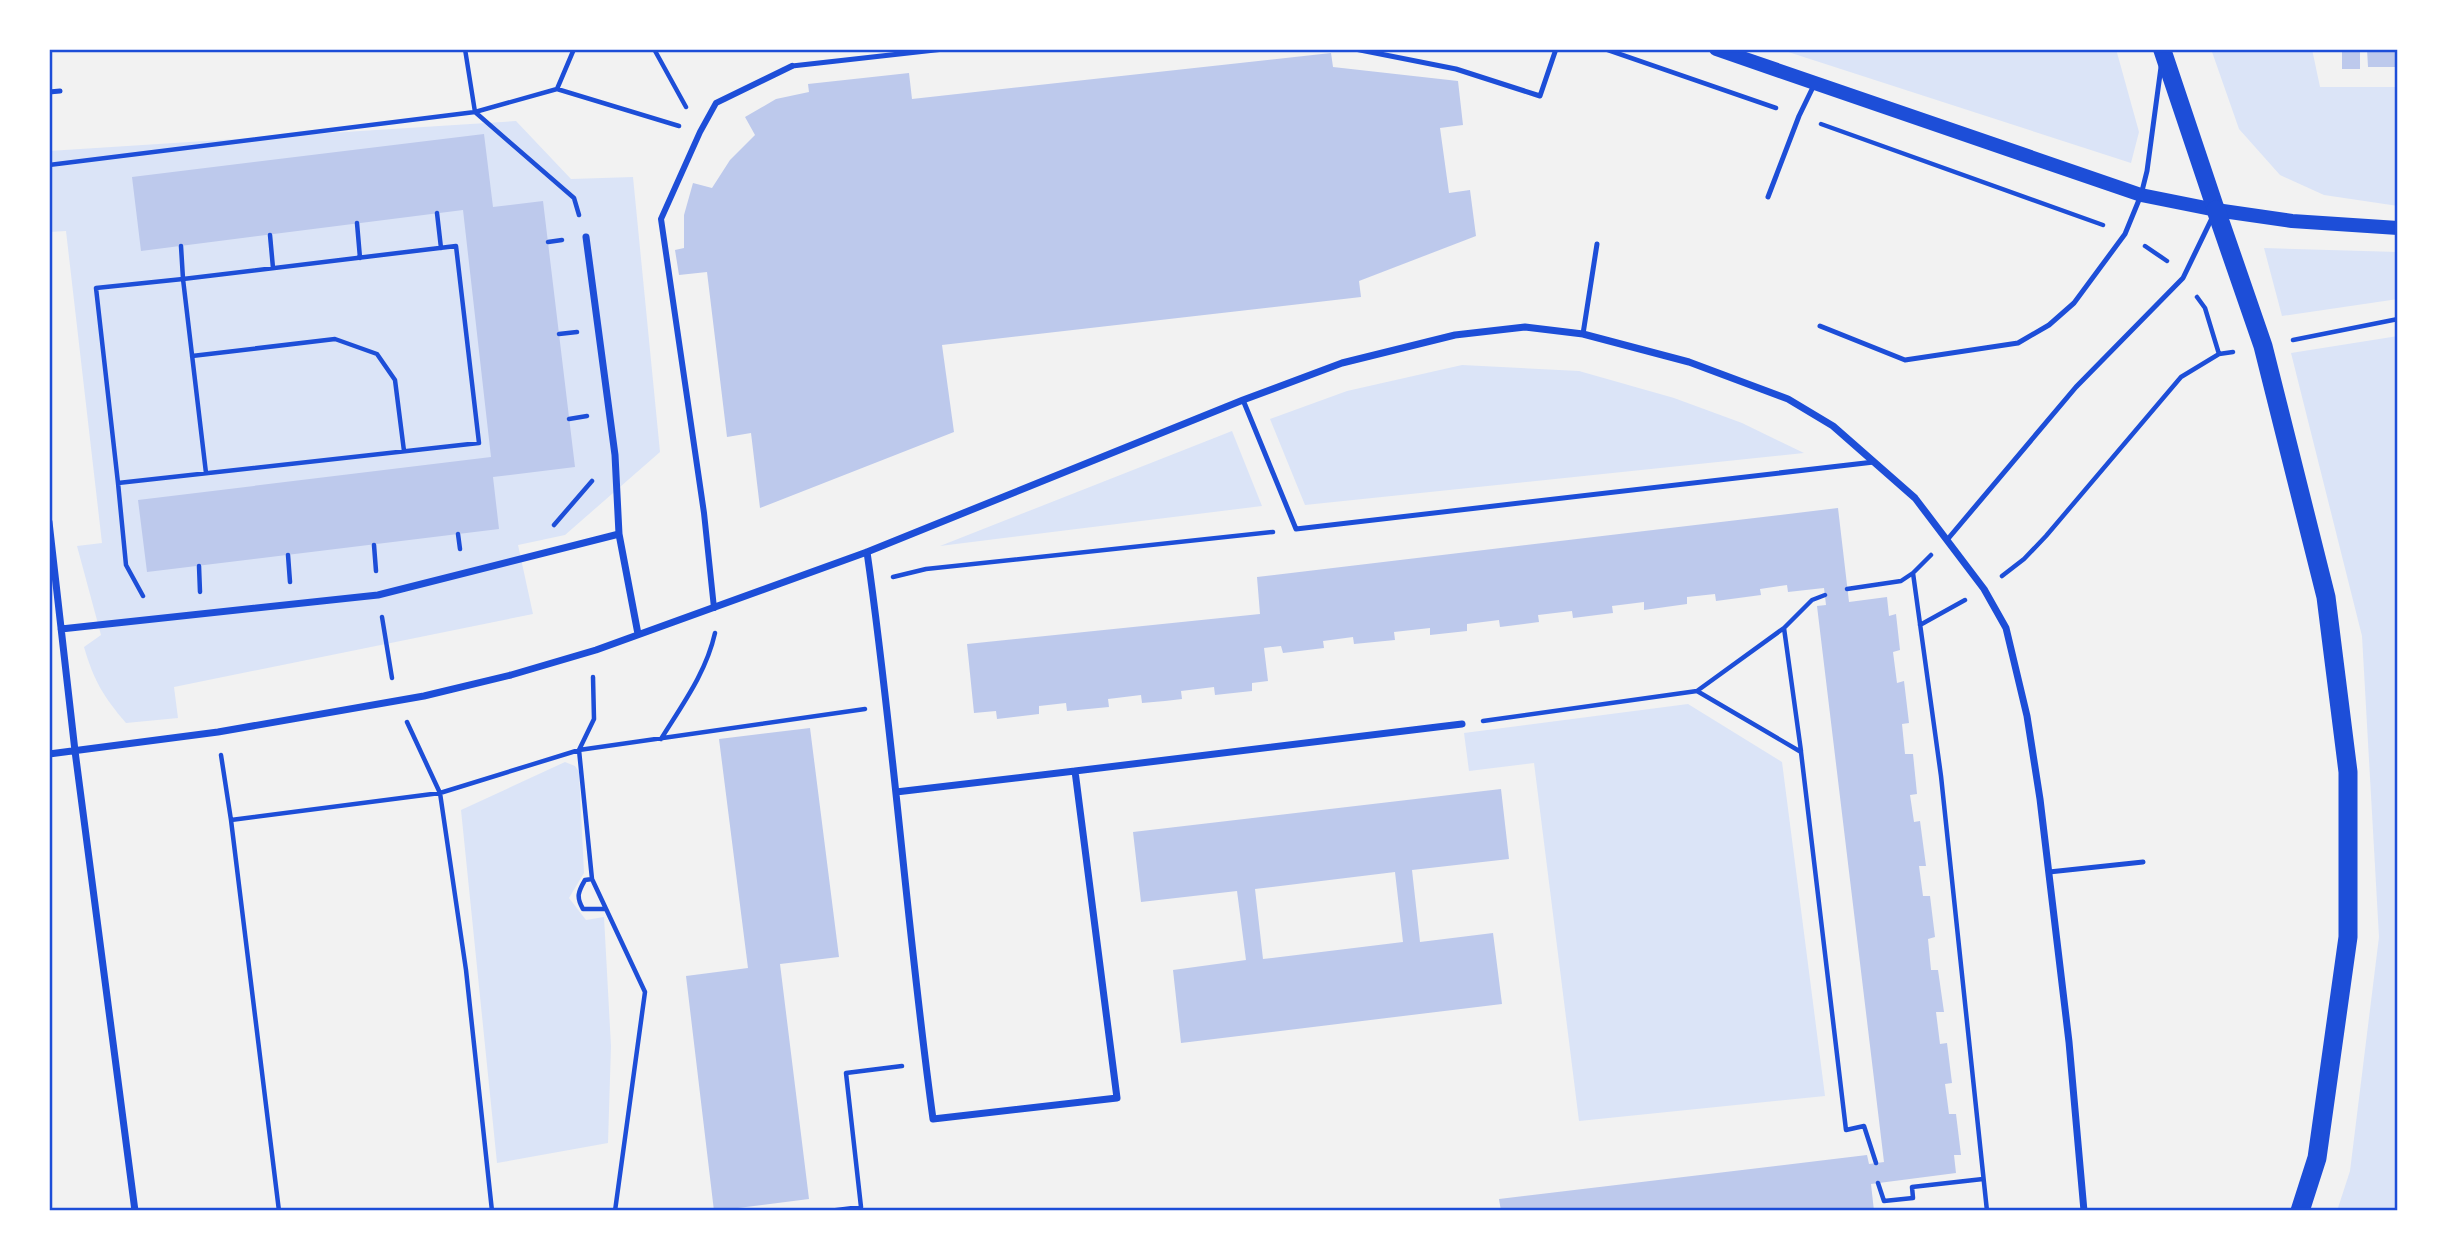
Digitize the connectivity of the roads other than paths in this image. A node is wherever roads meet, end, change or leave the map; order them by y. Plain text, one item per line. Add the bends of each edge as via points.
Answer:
1 (944, 49) edge
2 (1355, 49) edge
3 (1556, 49) edge
4 (1716, 49) edge
5 (2162, 51) edge
6 (792, 66) joint
7 (1815, 83) junction
8 (60, 91) dead end
9 (49, 92) edge
10 (2141, 195) junction
11 (1768, 197) dead end
12 (2216, 210) junction
13 (2398, 228) edge
14 (586, 237) road end
15 (1597, 244) dead end
16 (1820, 326) dead end
17 (1583, 334) junction
18 (1243, 400) junction
19 (1876, 462) junction
20 (49, 522) edge
21 (619, 534) junction
22 (1947, 540) junction
23 (867, 552) junction
24 (714, 608) junction
25 (61, 629) junction
26 (638, 634) junction
27 (1462, 724) road end
28 (75, 751) junction
29 (49, 754) edge
30 (1075, 771) junction
31 (896, 792) junction
32 (2143, 862) dead end
33 (2049, 872) junction
34 (135, 1211) edge
35 (2084, 1211) edge
36 (2301, 1211) edge

1 - 6 lane
2 - 3 lane via 1456,69 1541,96
4 - 7 main road
5 - 10 lane
5 - 12 main road
6 - 24 street via 716,103 661,219
7 - 10 main road
7 - 11 lane
8 - 9 lane
10 - 12 main road
10 - 16 lane via 2125,234 2074,303 2018,344 1905,359
12 - 13 main road
12 - 22 lane via 2183,278 2076,387
12 - 36 highway via 2263,346 2326,597 2348,772 2348,937 2317,1158
14 - 21 street via 615,455
15 - 17 lane
17 - 18 street via 1525,327 1455,335 1342,363
17 - 19 street via 1689,362 1788,399 1833,426
18 - 19 lane via 1296,529
18 - 23 street
19 - 22 street via 1916,498
20 - 25 street
21 - 25 street via 378,595
21 - 26 street
22 - 33 street via 2006,628 2027,716
23 - 24 street
23 - 31 street
24 - 26 street
25 - 28 street
26 - 28 street via 511,675 397,701
27 - 30 street
28 - 29 street
28 - 34 street
30 - 31 street
30 - 31 street via 1117,1098 933,1119
32 - 33 lane
33 - 35 street

